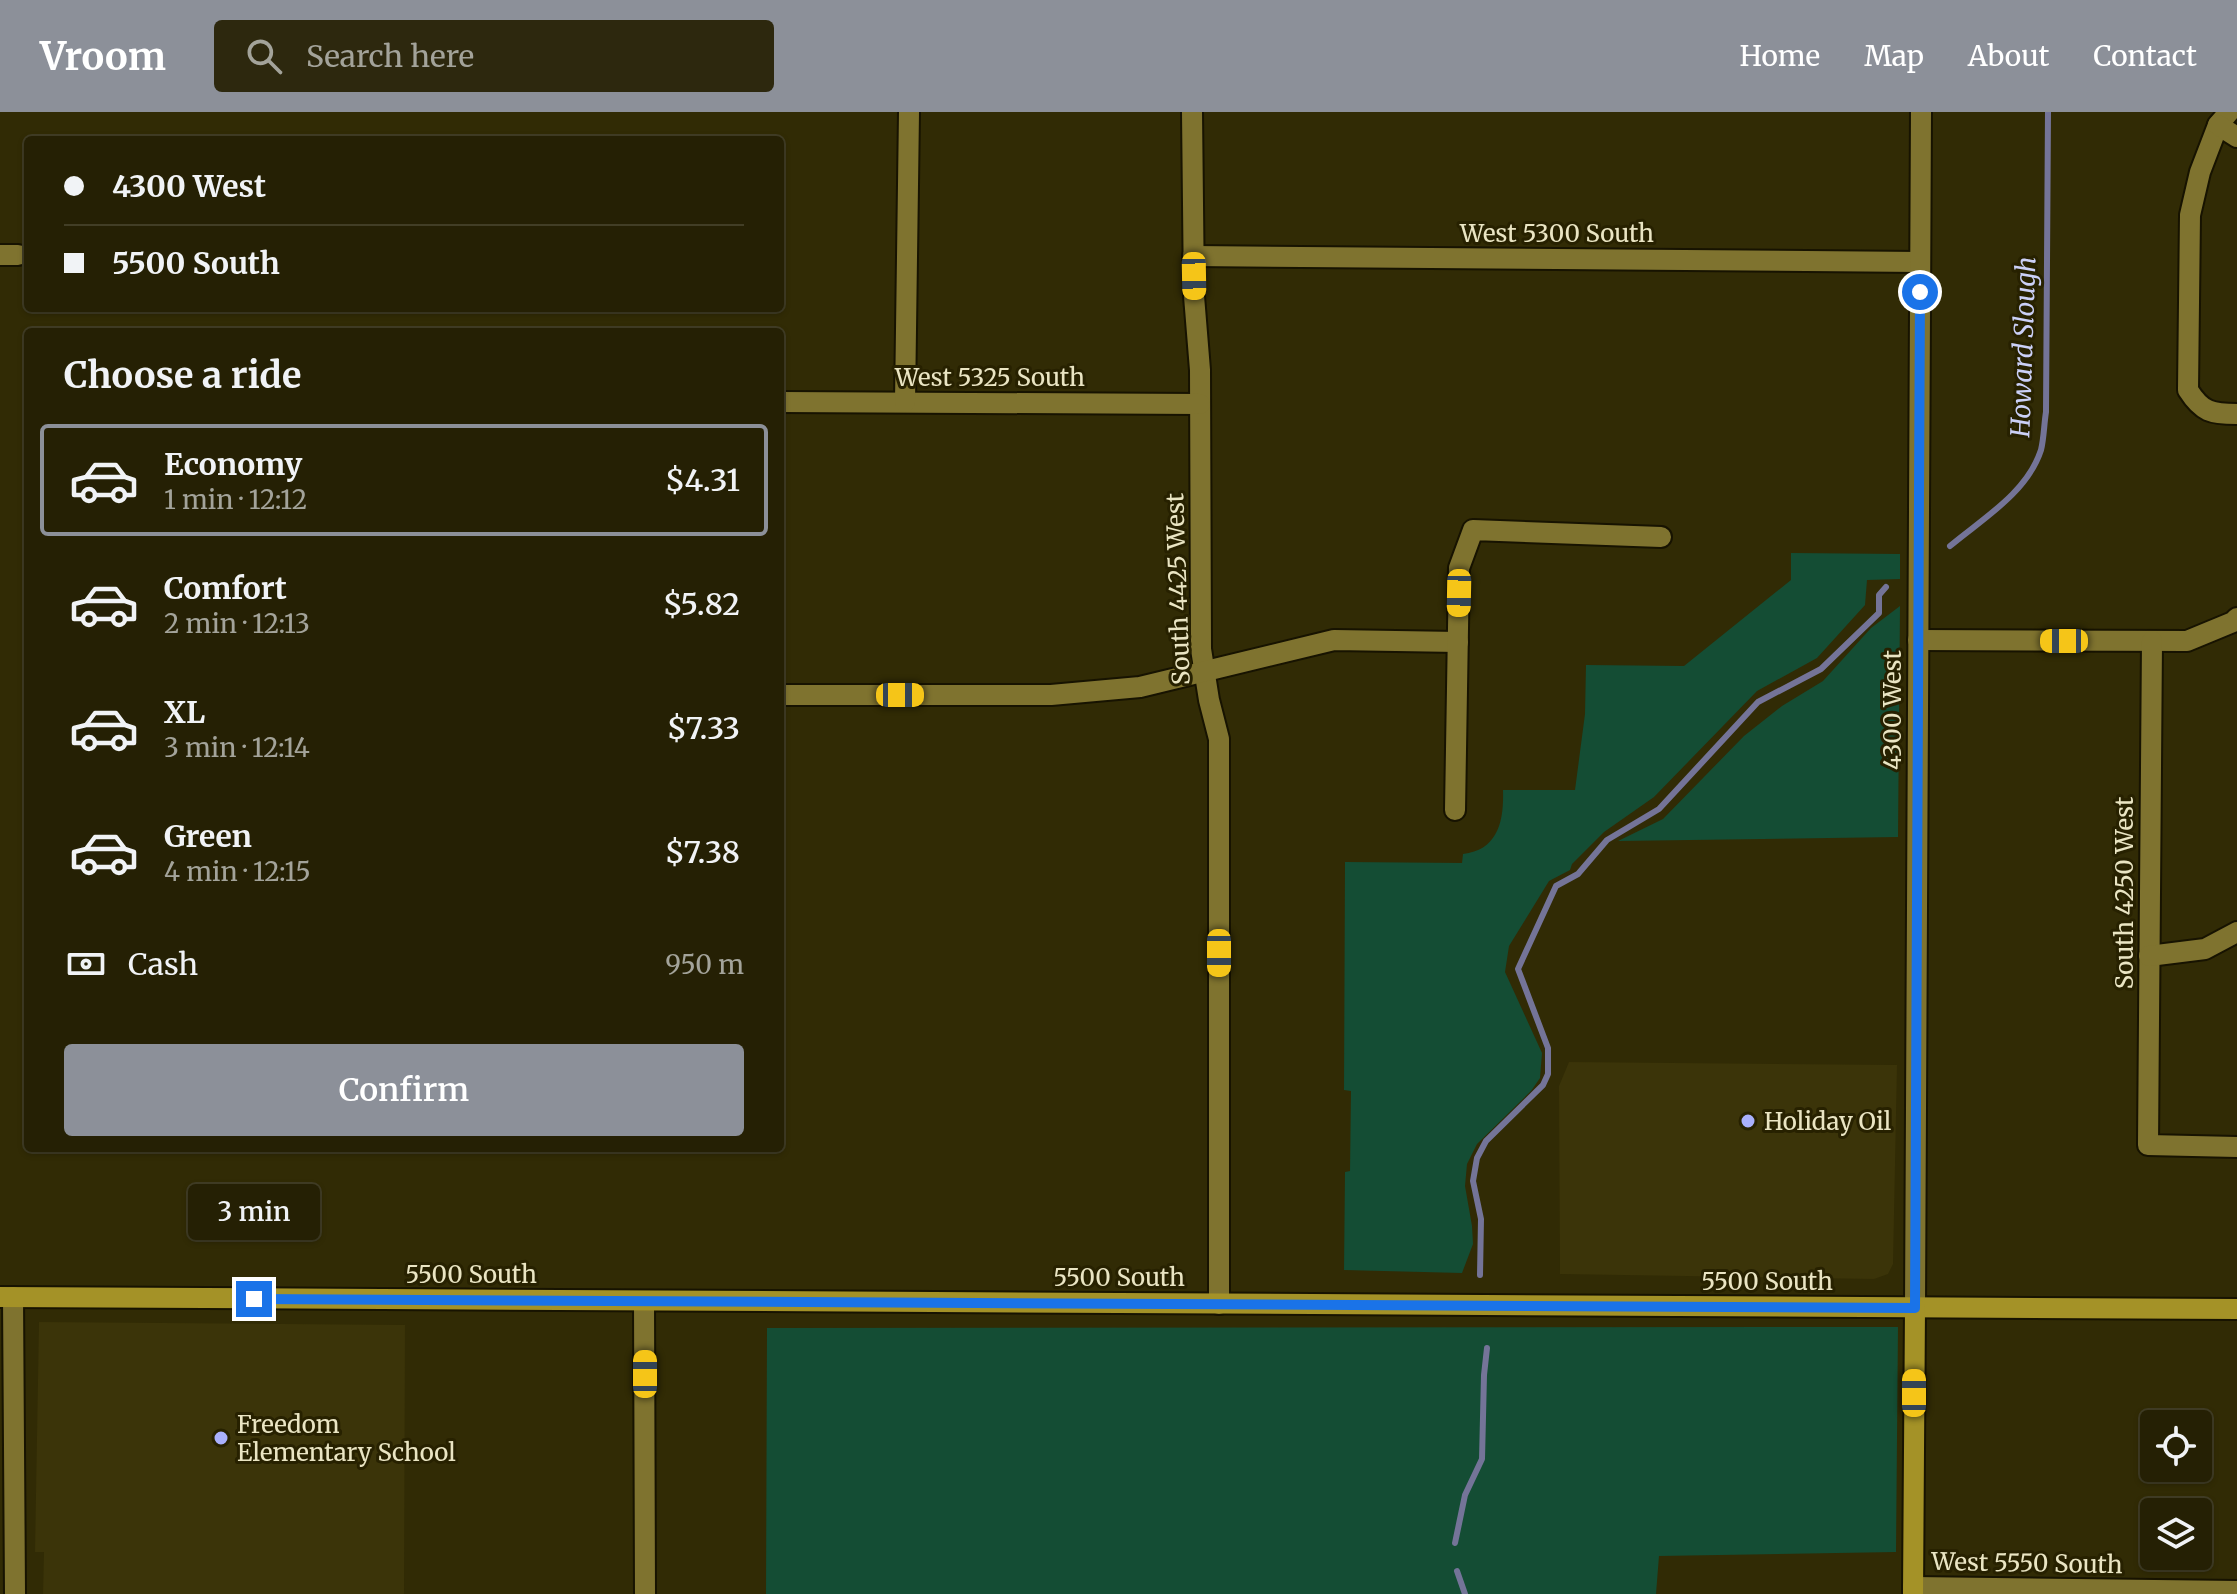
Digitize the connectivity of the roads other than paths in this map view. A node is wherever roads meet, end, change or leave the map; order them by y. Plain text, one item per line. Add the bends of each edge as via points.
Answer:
1 (909, 112) edge
2 (1192, 112) edge
3 (1921, 112) edge
4 (2224, 119) edge
5 (2237, 137) edge
6 (1193, 256) junction
7 (1920, 262) junction
8 (784, 402) edge
9 (905, 402) junction
10 (1200, 404) junction
11 (2237, 414) edge
12 (1661, 537) dead end
13 (2237, 618) edge
14 (1918, 640) junction
15 (2152, 641) junction
16 (1458, 642) junction
17 (1204, 672) junction
18 (784, 695) edge
19 (1455, 810) dead end
20 (2237, 932) edge
21 (2149, 956) junction
22 (2237, 1147) edge
23 (6, 1297) edge
24 (644, 1301) junction
25 (1219, 1304) junction
26 (1915, 1308) junction
27 (2237, 1309) edge
28 (1913, 1591) edge
29 (2237, 1591) edge
30 (15, 1594) edge
31 (645, 1594) edge

1 - 9 street
2 - 6 street, South 4425 West
3 - 7 street, 4300 West
4 - 5 street
4 - 11 street via 2200,172 2190,215 2188,390 2198,406 2217,414
6 - 7 street, West 5300 South
6 - 10 street, South 4425 West
7 - 14 street, 4300 West
8 - 9 street, West 5325 South
9 - 10 street, West 5325 South
10 - 17 street, South 4425 West
12 - 16 street via 1473,530 1459,568
13 - 15 street via 2187,641
14 - 15 street
14 - 26 street, 4300 West
15 - 21 street, South 4250 West
16 - 17 street via 1334,640
16 - 19 street
17 - 18 street via 1140,687 1051,695
17 - 25 street, South 4425 West via 1219,739
20 - 21 street via 2205,949
21 - 22 street, South 4250 West via 2148,1145
23 - 24 main road, 5500 South
23 - 30 street
24 - 25 main road, 5500 South
24 - 31 street
25 - 26 main road, 5500 South
26 - 27 main road, 5500 South
26 - 28 main road
28 - 29 street, West 5550 South

